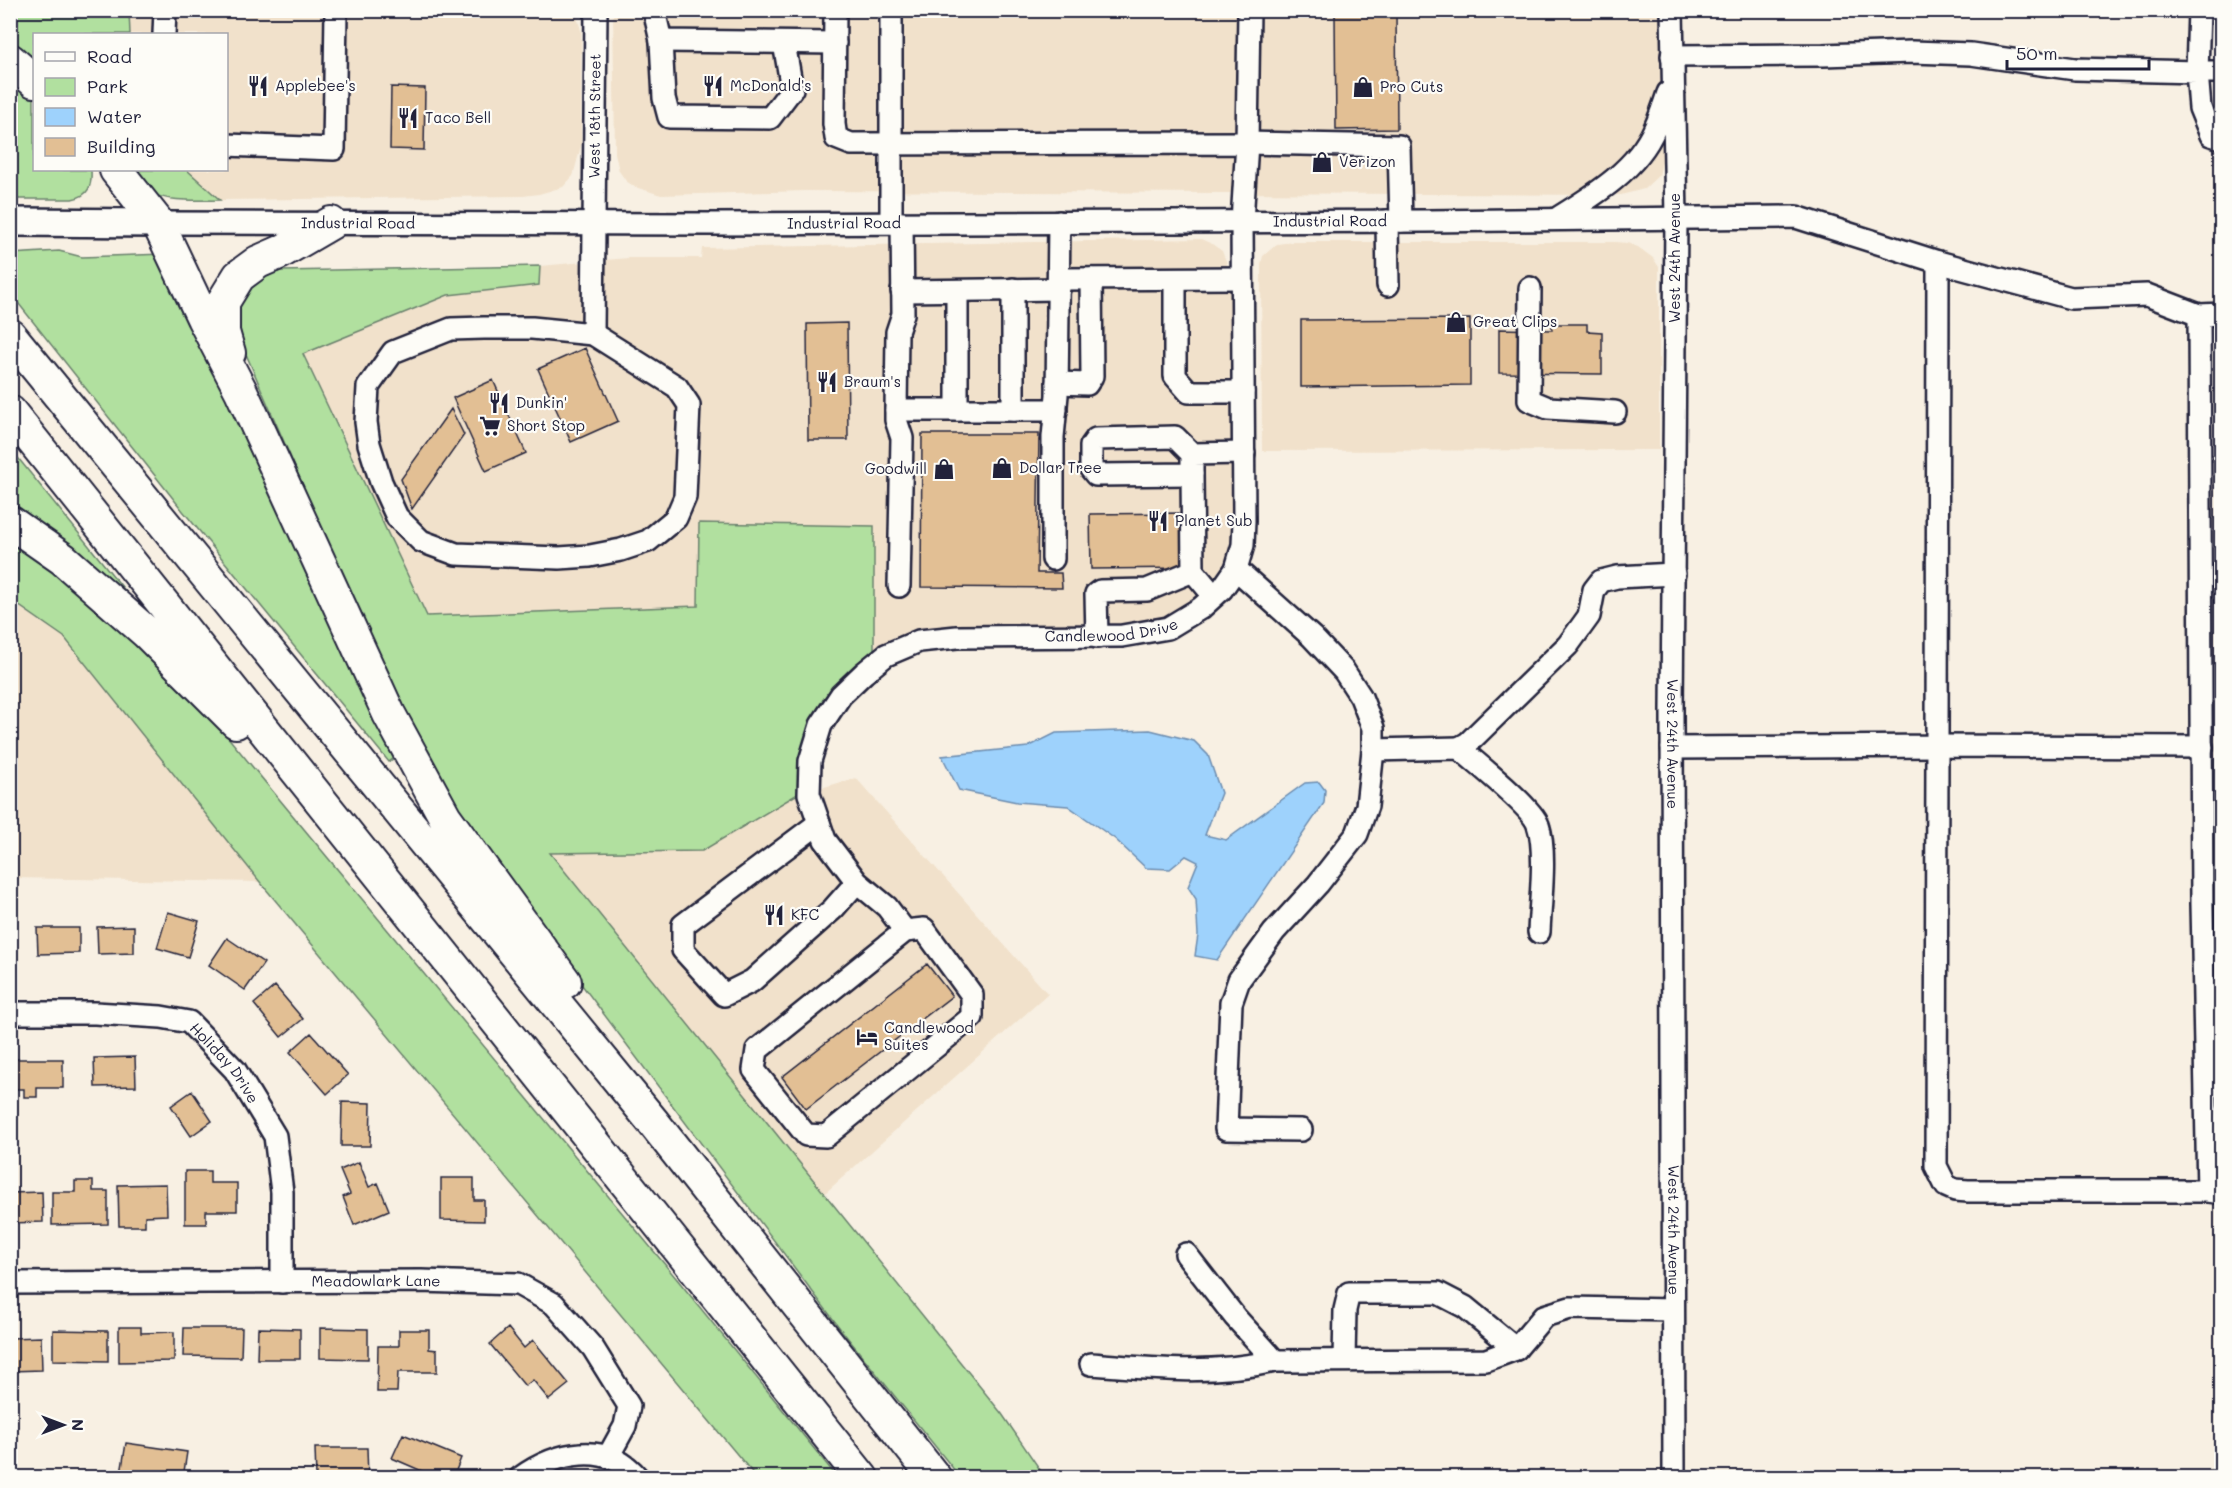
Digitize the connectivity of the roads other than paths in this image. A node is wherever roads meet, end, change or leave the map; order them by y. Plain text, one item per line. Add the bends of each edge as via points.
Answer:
1 (165, 10) edge
2 (336, 10) edge
3 (596, 10) edge
4 (654, 10) edge
5 (835, 10) edge
6 (891, 10) edge
7 (1249, 10) edge
8 (1672, 10) edge
9 (2199, 10) edge
10 (164, 33) edge
11 (661, 41) junction
12 (784, 43) junction
13 (835, 44) junction
14 (1672, 56) junction
15 (10, 60) edge
16 (2197, 72) junction
17 (2222, 72) edge
18 (33, 80) edge
19 (1673, 81) junction
20 (2222, 138) edge
21 (1247, 143) junction
22 (228, 145) edge
23 (892, 145) junction
24 (117, 171) edge
25 (1676, 218) junction
26 (1556, 219) junction
27 (1242, 220) junction
28 (1394, 221) junction
29 (10, 222) edge
30 (896, 222) junction
31 (1059, 222) junction
32 (158, 223) junction
33 (331, 223) junction
34 (594, 223) junction
35 (1938, 262) junction
36 (1242, 278) junction
37 (1091, 279) junction
38 (1175, 279) junction
39 (1059, 284) junction
40 (1389, 285) dead end
41 (1530, 288) dead end
42 (1013, 289) junction
43 (902, 291) junction
44 (957, 291) junction
45 (2222, 314) edge
46 (2199, 315) junction
47 (593, 334) junction
48 (10, 335) edge
49 (1058, 383) junction
50 (241, 391) junction
51 (1244, 392) junction
52 (896, 410) junction
53 (957, 410) junction
54 (1013, 410) junction
55 (1056, 410) junction
56 (10, 412) edge
57 (1615, 412) dead end
58 (1244, 453) junction
59 (10, 522) edge
60 (1053, 559) dead end
61 (1236, 569) junction
62 (1193, 572) junction
63 (1674, 574) junction
64 (898, 586) dead end
65 (1214, 596) junction
66 (1097, 637) junction
67 (1937, 746) junction
68 (2202, 747) junction
69 (1459, 748) junction
70 (1672, 748) junction
71 (1373, 750) junction
72 (302, 778) junction
73 (819, 823) junction
74 (856, 882) junction
75 (905, 931) junction
76 (1539, 932) dead end
77 (10, 1013) edge
78 (653, 1122) junction
79 (1301, 1130) dead end
80 (2215, 1192) edge
81 (1186, 1254) dead end
82 (10, 1282) edge
83 (282, 1282) junction
84 (1673, 1310) junction
85 (1516, 1349) junction
86 (1344, 1360) junction
87 (1275, 1361) junction
88 (1091, 1364) dead end
89 (609, 1455) junction
90 (520, 1478) edge
91 (638, 1478) edge
92 (862, 1478) edge
93 (935, 1478) edge
94 (1674, 1478) edge

1 - 10 street
2 - 22 street via 334,149
3 - 34 street, West 18th Street
4 - 11 street
5 - 13 street
6 - 23 street
7 - 21 street, Candlewood Drive
8 - 14 street, West 24th Avenue
9 - 16 street
11 - 12 street
11 - 12 street via 664,99 669,117 770,118 792,89
12 - 13 street
13 - 23 street via 836,138 851,144
14 - 16 street via 1947,53 2075,69
14 - 19 street, West 24th Avenue
15 - 18 highway
16 - 17 street
16 - 20 street via 2200,108 2211,135
19 - 25 street, West 24th Avenue
19 - 26 street via 1655,130 1631,164 1603,189
21 - 23 street
21 - 27 street, Candlewood Drive
21 - 28 street via 1399,146
23 - 30 street
24 - 32 highway
25 - 26 street, Industrial Road
25 - 35 street, Industrial Road via 1796,217
25 - 63 street, West 24th Avenue
26 - 28 street, Industrial Road
27 - 28 street, Industrial Road
27 - 31 street, Industrial Road
27 - 36 street, Candlewood Drive
28 - 40 street
29 - 32 main road, Industrial Road
30 - 31 street, Industrial Road
30 - 34 street, Industrial Road
30 - 43 street
31 - 39 street
32 - 33 street, Industrial Road
32 - 50 highway
33 - 34 street, Industrial Road
33 - 50 highway via 258,262 239,276 223,302 223,332
34 - 47 street, West 18th Street
35 - 46 street, Industrial Road via 2071,298 2147,295
35 - 67 street
36 - 38 street
36 - 51 street, Candlewood Drive
37 - 38 street
37 - 39 street
37 - 49 street via 1092,376 1087,384
38 - 51 street via 1175,376 1189,392
39 - 42 street
39 - 49 street
41 - 57 street via 1529,400 1548,408
42 - 44 street
42 - 54 street
43 - 44 street
43 - 52 street
44 - 53 street
45 - 46 street
46 - 68 street
47 - 47 street via 532,328 452,329 393,352 368,387 369,444 397,518 421,542 456,554 590,556 648,541 676,518 685,497 689,405 677,387
48 - 78 highway
49 - 55 street
50 - 78 highway via 390,714 445,817 616,1053
51 - 58 street, Candlewood Drive
52 - 53 street
52 - 64 street via 902,438
53 - 54 street
54 - 55 street
55 - 60 street
56 - 72 highway
58 - 61 street, Candlewood Drive via 1243,545
58 - 62 street via 1192,464
59 - 72 highway via 63,559 147,633 250,736
61 - 65 street, Candlewood Drive
61 - 71 street via 1344,671 1373,728
62 - 65 street
62 - 66 street via 1146,590 1100,591 1096,594
63 - 69 street via 1600,581 1594,590 1589,616 1568,645
63 - 70 street, West 24th Avenue
65 - 66 street, Candlewood Drive via 1201,609 1168,628
66 - 73 street, Candlewood Drive via 957,637 919,641 886,654 841,695 821,725 810,760 809,794
67 - 68 street
67 - 70 street
67 - 80 street via 1936,1166 1941,1179 1955,1190 1968,1191
68 - 80 street via 2202,904
69 - 71 street
69 - 76 street via 1506,788 1538,823 1542,842
70 - 84 street, West 24th Avenue
71 - 79 street via 1366,806 1357,834 1254,958 1239,980 1231,1003 1226,1130
72 - 92 highway
73 - 74 street, Candlewood Drive via 825,840
73 - 74 street via 683,925 683,950 724,995 752,981 833,909
74 - 75 street, Candlewood Drive via 887,907
75 - 75 street via 757,1050 754,1070 806,1135 826,1136 972,1017 972,995 924,929
77 - 83 street, Holiday Drive via 95,1013 189,1022 235,1070 275,1136 282,1192
78 - 93 highway
81 - 87 street
82 - 83 street, Meadowlark Lane
83 - 89 street, Meadowlark Lane via 518,1284 554,1304 593,1348 629,1406 625,1426
84 - 85 street via 1570,1308 1544,1316
84 - 94 street, West 24th Avenue
85 - 86 street via 1486,1360
85 - 86 street via 1465,1307 1438,1293 1349,1293
86 - 87 street
87 - 88 street via 1175,1371
89 - 90 street via 584,1453 548,1462
89 - 91 street

